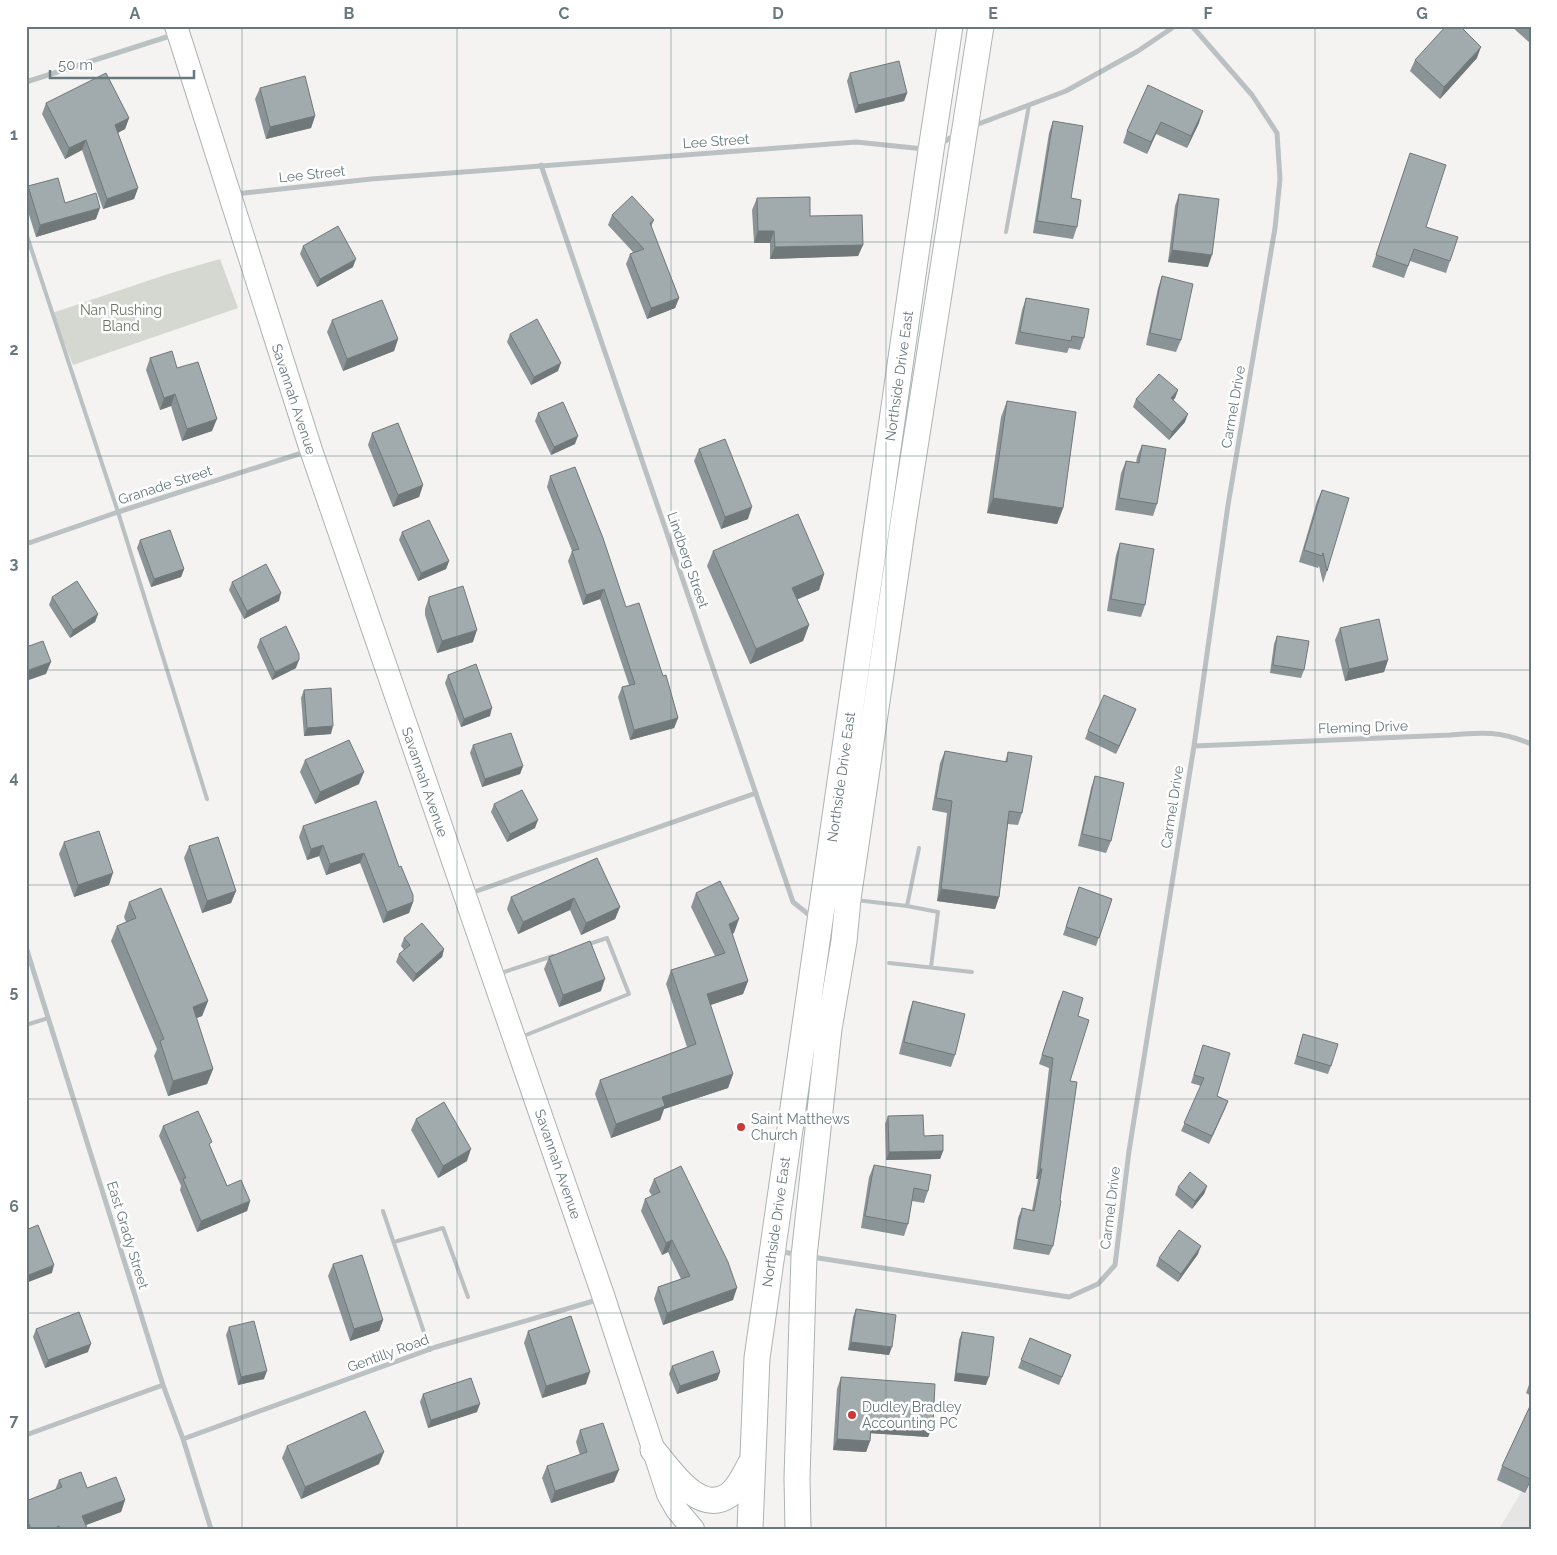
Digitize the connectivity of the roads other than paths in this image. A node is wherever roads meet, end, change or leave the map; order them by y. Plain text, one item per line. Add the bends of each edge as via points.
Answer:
1 (950, 26) edge
2 (981, 26) edge
3 (1175, 26) edge
4 (1192, 26) edge
5 (177, 30) edge
6 (26, 82) edge
7 (1029, 105) junction
8 (965, 129) junction
9 (931, 150) junction
10 (541, 165) junction
11 (229, 195) junction
12 (1006, 232) dead end
13 (26, 233) edge
14 (311, 450) junction
15 (118, 512) junction
16 (26, 544) edge
17 (1531, 744) edge
18 (1194, 746) junction
19 (756, 793) junction
20 (208, 799) dead end
21 (919, 848) dead end
22 (465, 896) junction
23 (848, 899) junction
24 (907, 906) junction
25 (832, 932) junction
26 (26, 947) edge
27 (581, 947) edge
28 (554, 956) edge
29 (889, 963) dead end
30 (931, 967) junction
31 (972, 972) dead end
32 (493, 976) junction
33 (48, 1018) junction
34 (26, 1025) edge
35 (515, 1040) junction
36 (383, 1211) dead end
37 (394, 1242) junction
38 (772, 1249) junction
39 (804, 1256) junction
40 (468, 1297) dead end
41 (604, 1298) junction
42 (430, 1350) junction
43 (163, 1385) junction
44 (26, 1435) edge
45 (184, 1439) junction
46 (653, 1450) junction
47 (751, 1463) junction
48 (211, 1529) edge
49 (693, 1529) edge
50 (750, 1529) edge
51 (798, 1529) edge

1 - 9 main road, Northside Drive East
2 - 8 main road, Northside Drive East
3 - 7 street via 1138,51 1066,91
4 - 18 street, Carmel Drive via 1252,95 1276,133 1280,180 1275,228 1228,505
5 - 6 street
5 - 11 street, Savannah Avenue
7 - 8 street
7 - 12 lane
8 - 9 street
8 - 23 main road, Northside Drive East
9 - 10 street, Lee Street via 856,142
9 - 25 main road, Northside Drive East
10 - 11 street, Lee Street
10 - 19 street, Lindberg Street
11 - 14 street, Savannah Avenue
13 - 15 lane
14 - 15 street, Granade Street
14 - 22 street, Savannah Avenue
15 - 16 street, Granade Street
15 - 20 lane
17 - 18 street, Fleming Drive via 1513,736 1483,732
18 - 39 street, Carmel Drive via 1129,1151 1114,1265 1098,1284 1069,1297
19 - 22 street
19 - 25 street, Lindberg Street via 793,902
21 - 24 lane
22 - 32 street, Savannah Avenue
23 - 24 lane
23 - 25 main road, Northside Drive East
24 - 30 lane via 938,912
25 - 38 main road, Northside Drive East
25 - 39 main road, Northside Drive East via 829,1030
26 - 33 street, East Grady Street
27 - 35 lane via 607,938 629,994
28 - 32 lane
29 - 30 lane
30 - 31 lane
32 - 35 street, Savannah Avenue
33 - 34 lane
33 - 43 street, East Grady Street
35 - 41 street, Savannah Avenue
36 - 37 lane
37 - 40 lane via 442,1228
37 - 42 lane
38 - 39 street, Carmel Drive
38 - 47 main road, Northside Drive East via 757,1358
39 - 51 main road, Northside Drive East
41 - 42 street, Gentilly Road
41 - 46 street, Savannah Avenue
42 - 45 street, Gentilly Road
43 - 44 street
43 - 45 street, East Grady Street
45 - 48 street, East Grady Street
46 - 47 main road via 692,1494 704,1500 720,1500 730,1494
46 - 49 street, Savannah Avenue via 668,1494
47 - 50 main road, Northside Drive East

